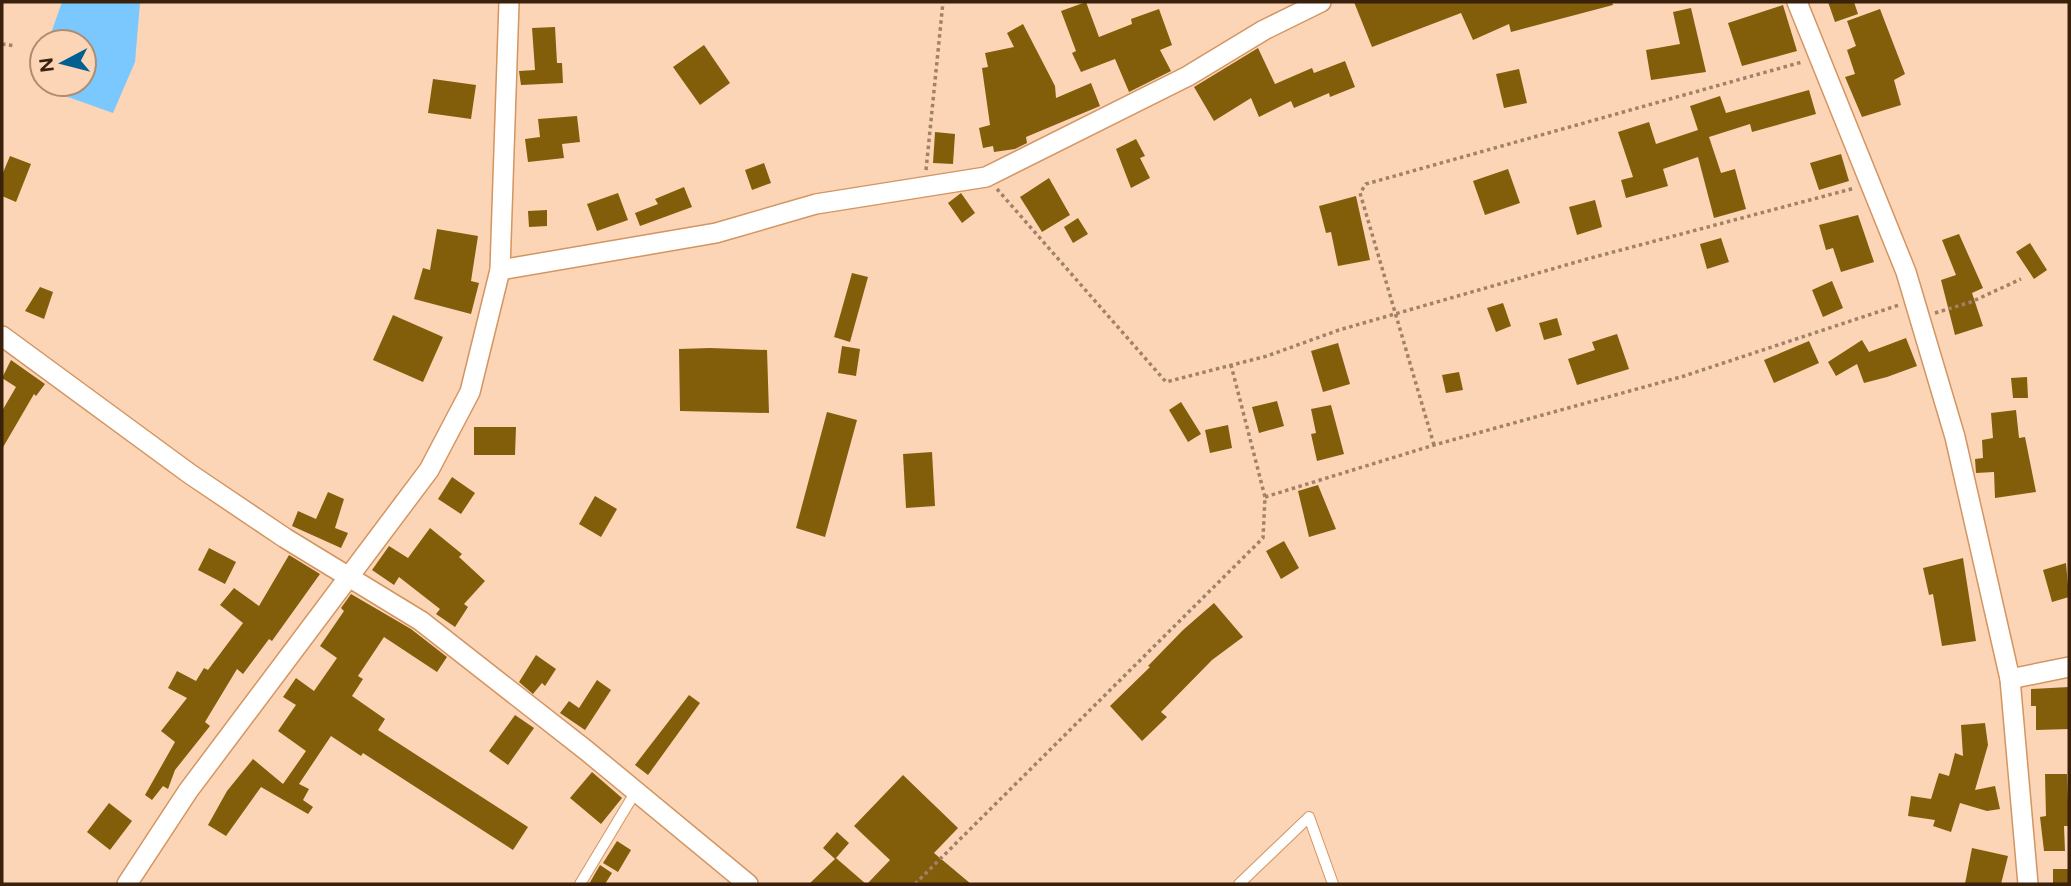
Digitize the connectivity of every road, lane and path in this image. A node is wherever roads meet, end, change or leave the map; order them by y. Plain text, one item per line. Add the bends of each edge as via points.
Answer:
1 (509, 2) edge
2 (943, 2) edge
3 (1321, 2) edge
4 (1797, 2) edge
5 (2, 44) edge
6 (15, 46) dead end
7 (1821, 56) junction
8 (986, 177) junction
9 (1871, 184) junction
10 (924, 186) junction
11 (500, 270) junction
12 (2021, 279) dead end
13 (1917, 309) junction
14 (1398, 313) junction
15 (2, 336) edge
16 (1231, 365) junction
17 (1434, 445) junction
18 (1265, 497) junction
19 (351, 578) junction
20 (2069, 667) edge
21 (2010, 679) junction
22 (636, 791) junction
23 (127, 884) edge
24 (580, 884) edge
25 (748, 884) edge
26 (915, 884) edge
27 (1239, 884) edge
28 (1333, 884) edge
29 (2028, 884) edge

1 - 11 street
2 - 10 path
3 - 8 street via 1188,76
4 - 7 street
5 - 6 path
7 - 9 street
7 - 14 path via 1366,184 1360,193
8 - 10 street
8 - 16 path via 1166,382
9 - 13 street
9 - 14 path
10 - 11 street via 816,204 716,233
11 - 19 street via 470,392 429,470
12 - 13 path via 1970,302
13 - 17 path
13 - 21 street via 1966,484
14 - 16 path
14 - 17 path
15 - 19 street via 190,474
16 - 18 path
17 - 18 path
18 - 26 path via 1262,538
19 - 22 street via 421,621
19 - 23 street via 188,790
20 - 21 street
21 - 29 street
22 - 24 lane
22 - 25 street
27 - 28 lane via 1309,817

